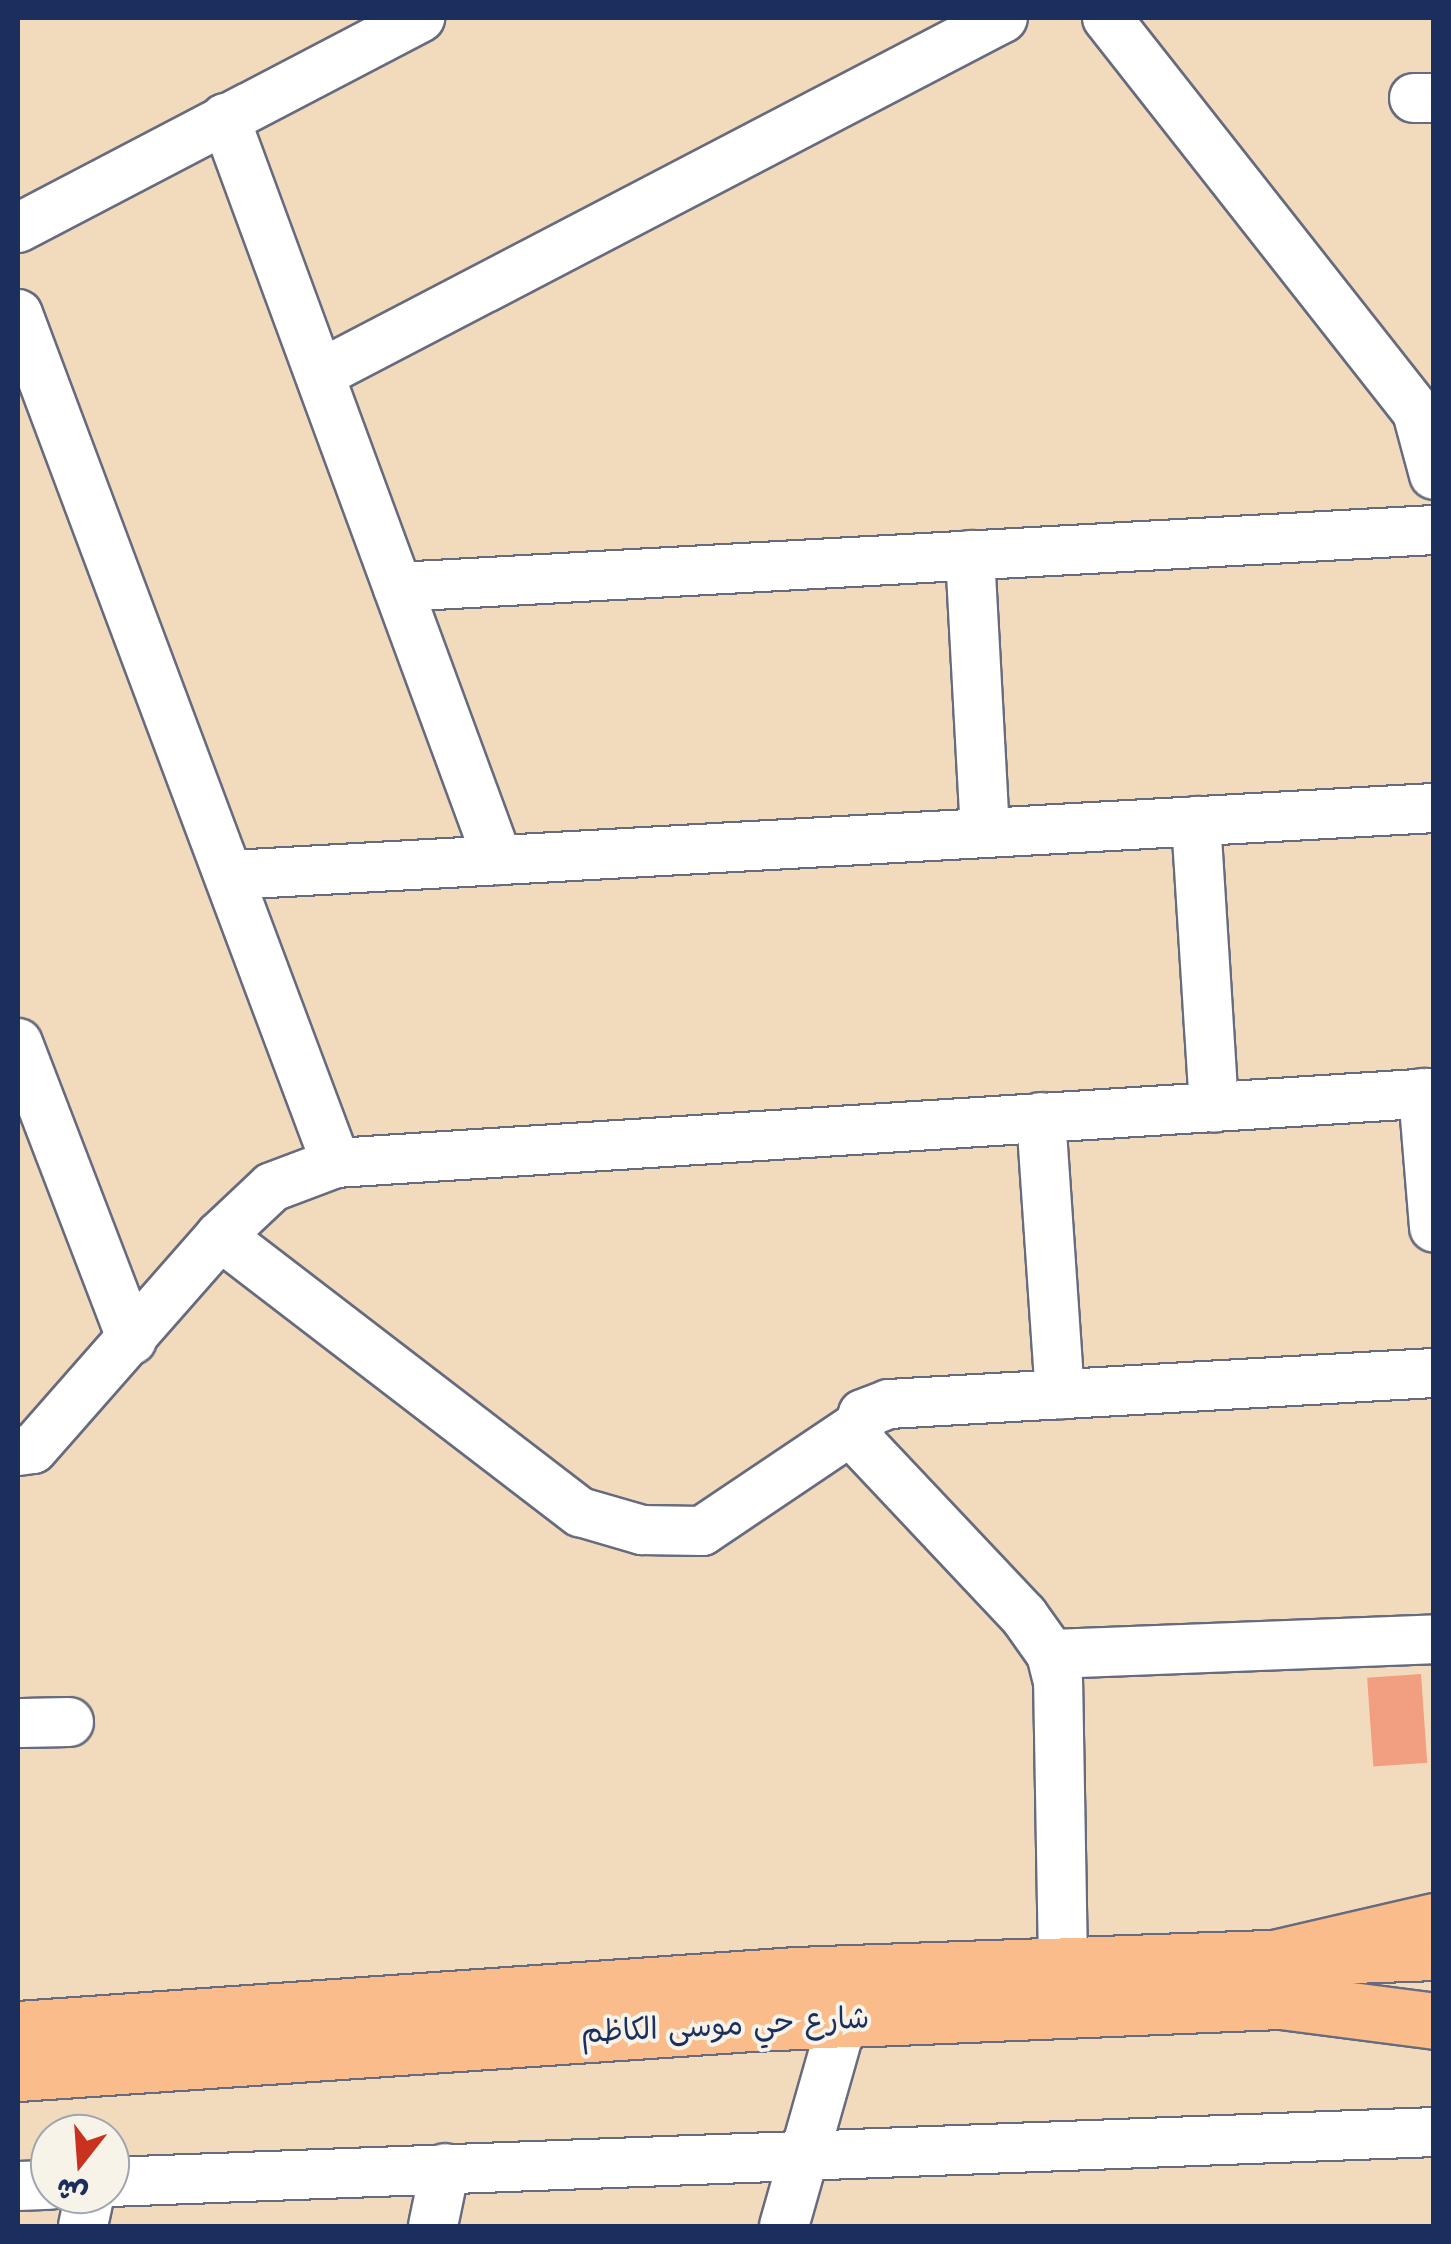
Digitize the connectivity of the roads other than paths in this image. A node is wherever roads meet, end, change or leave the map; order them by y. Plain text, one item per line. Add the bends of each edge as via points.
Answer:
1 (420, 18) edge
2 (1003, 18) edge
3 (1107, 18) edge
4 (225, 118) junction
5 (18, 228) edge
6 (18, 314) edge
7 (320, 374) junction
8 (1426, 412) edge
9 (1434, 475) edge
10 (1434, 530) edge
11 (970, 555) junction
12 (398, 587) junction
13 (1434, 808) edge
14 (1196, 821) junction
15 (985, 833) junction
16 (498, 860) junction
17 (232, 874) junction
18 (18, 1043) edge
19 (1428, 1093) edge
20 (1214, 1106) junction
21 (1040, 1118) junction
22 (336, 1162) junction
23 (1434, 1228) edge
24 (220, 1236) junction
25 (132, 1340) junction
26 (1434, 1372) edge
27 (1060, 1394) junction
28 (858, 1427) junction
29 (18, 1451) edge
30 (1434, 1638) edge
31 (1051, 1654) junction
32 (69, 1722) dead end
33 (18, 1723) edge
34 (1434, 1921) edge
35 (1434, 1952) edge
36 (1063, 1963) junction
37 (1277, 1980) junction
38 (1434, 1994) edge
39 (843, 2019) junction
40 (1434, 2021) edge
41 (18, 2028) edge
42 (18, 2073) edge
43 (1434, 2132) edge
44 (801, 2153) junction
45 (445, 2168) junction
46 (130, 2181) edge
47 (433, 2226) edge
48 (784, 2226) edge

1 - 4 street
2 - 7 street
3 - 8 street
4 - 5 street
4 - 7 street
6 - 17 street
7 - 12 street
8 - 9 street
10 - 11 street
11 - 12 street
11 - 15 street
12 - 16 street
13 - 14 street
14 - 15 street
14 - 20 street
15 - 16 street
16 - 17 street
17 - 22 street
18 - 25 street
19 - 20 street
19 - 23 street
20 - 21 street
21 - 22 street
21 - 27 street
22 - 24 street via 272,1187
24 - 25 street
24 - 28 street via 580,1512 642,1530 702,1531
25 - 29 street via 34,1449
26 - 27 street
27 - 28 street via 874,1406
28 - 31 street via 868,1452 1024,1616
30 - 31 street
31 - 36 street via 1058,1682
32 - 33 street
34 - 37 main road
35 - 37 main road
36 - 37 main road
36 - 41 main road
37 - 38 main road, شارع حي موسى الكاظم
37 - 39 main road, شارع حي موسى الكاظم
37 - 40 main road
39 - 42 main road, شارع حي موسى الكاظم
39 - 44 street
43 - 44 street
44 - 45 street
44 - 48 street
45 - 46 street
45 - 47 street

